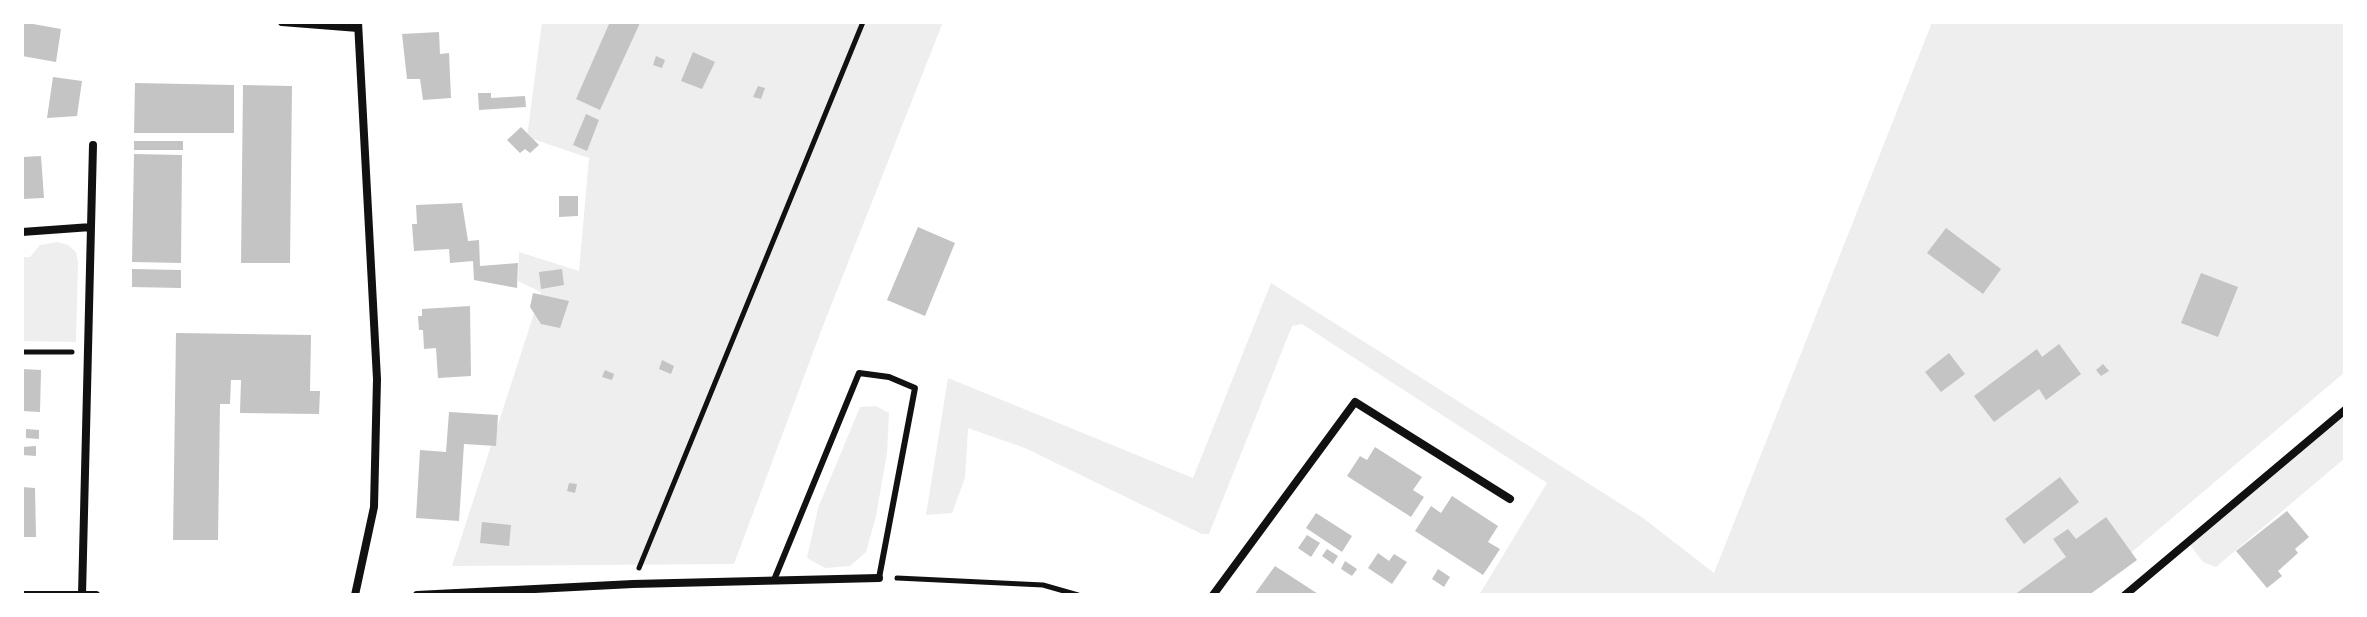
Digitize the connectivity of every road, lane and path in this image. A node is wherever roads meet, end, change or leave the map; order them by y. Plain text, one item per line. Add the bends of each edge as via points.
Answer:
1 (282, 22) edge
2 (863, 22) edge
3 (358, 25) edge
4 (93, 145) dead end
5 (91, 227) junction
6 (22, 232) edge
7 (22, 352) edge
8 (89, 352) junction
9 (2345, 410) edge
10 (1510, 499) dead end
11 (879, 578) junction
12 (774, 580) junction
13 (633, 584) junction
14 (22, 595) edge
15 (82, 595) edge
16 (96, 595) edge
17 (355, 595) edge
18 (417, 595) edge
19 (1078, 595) edge
20 (1213, 595) edge
21 (2125, 595) edge

1 - 3 street
2 - 13 path
3 - 17 street via 377,379 374,507
4 - 5 street
5 - 6 street
5 - 8 street
7 - 8 path
8 - 15 street
9 - 21 street
10 - 20 street via 1355,402
11 - 12 street
11 - 12 lane via 915,388 859,373
11 - 19 path via 1043,585
12 - 13 street
13 - 18 street
14 - 15 street
15 - 16 street

